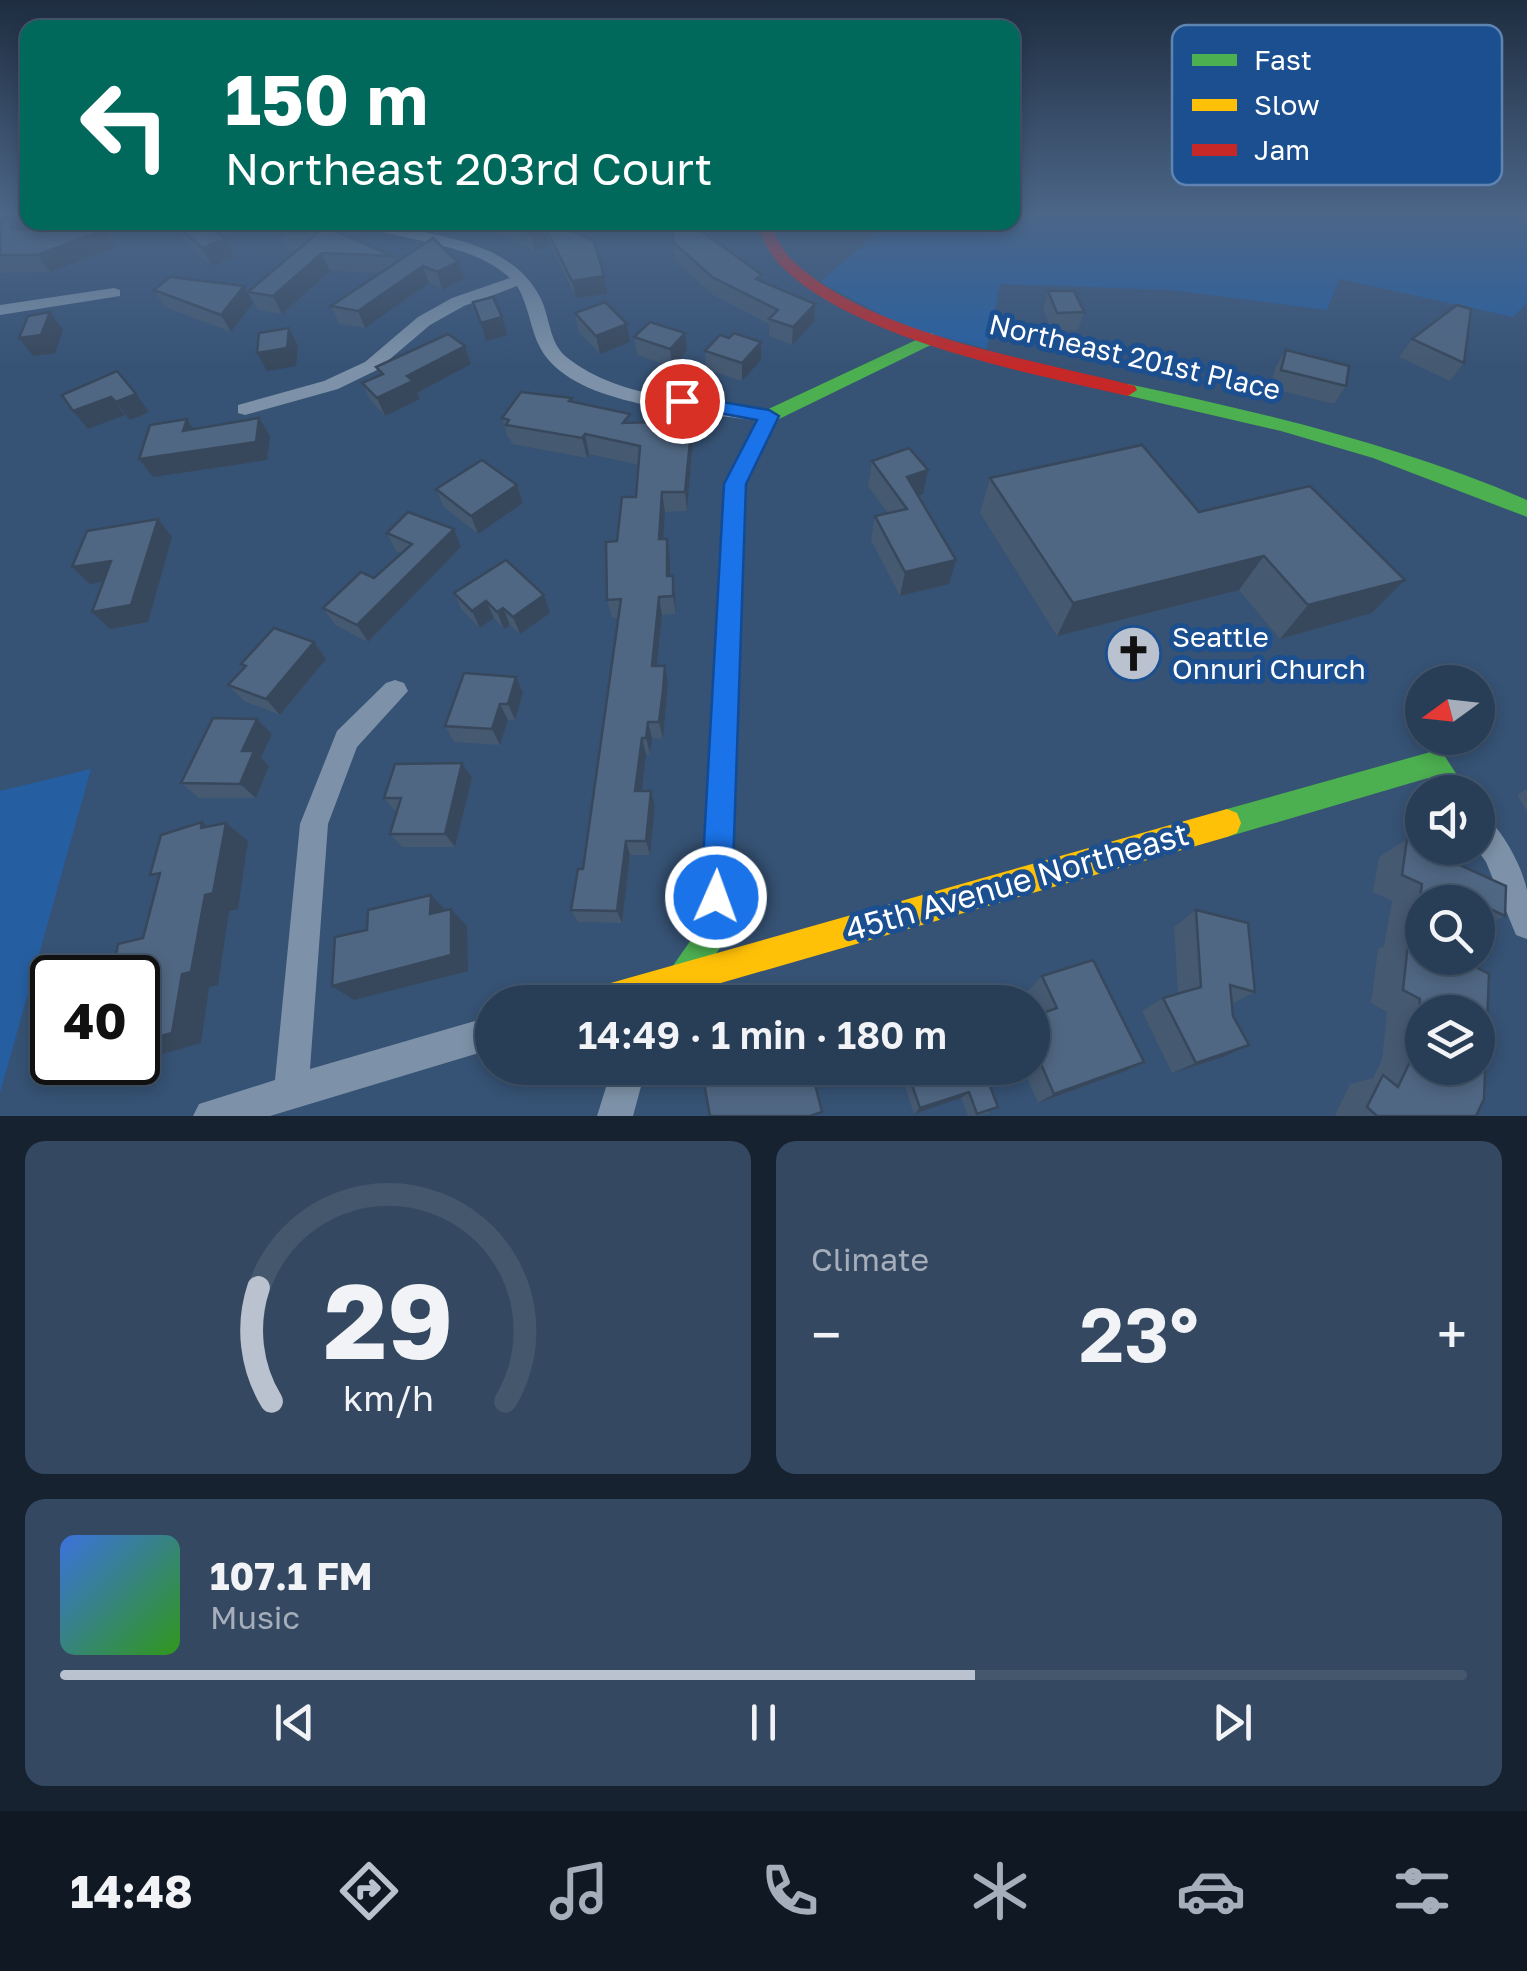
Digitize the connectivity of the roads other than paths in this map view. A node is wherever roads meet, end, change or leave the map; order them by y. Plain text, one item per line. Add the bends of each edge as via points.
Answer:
1 (507, 264) edge
2 (786, 264) edge
3 (522, 278) junction
4 (114, 293) dead end
5 (0, 310) edge
6 (931, 338) junction
7 (245, 409) dead end
8 (769, 416) junction
9 (1527, 509) edge
10 (395, 691) dead end
11 (1442, 775) edge
12 (1495, 851) edge
13 (1527, 924) edge
14 (675, 985) edge
15 (695, 985) edge
16 (475, 1038) edge
17 (624, 1085) edge
18 (292, 1091) junction
19 (211, 1116) edge
20 (615, 1116) edge

1 - 3 street
2 - 6 street, Northeast 201st Place via 803,280
3 - 7 street via 424,321 371,366 331,385
3 - 8 street via 555,358 588,381
4 - 5 street
6 - 8 street
6 - 9 street, Northeast 201st Place via 1061,375 1368,445
8 - 14 street via 735,484 715,932
10 - 18 street via 346,740 314,824
11 - 15 street, 45th Avenue Northeast via 1434,764 1222,822
12 - 13 street
16 - 18 street
17 - 20 street
18 - 19 street

